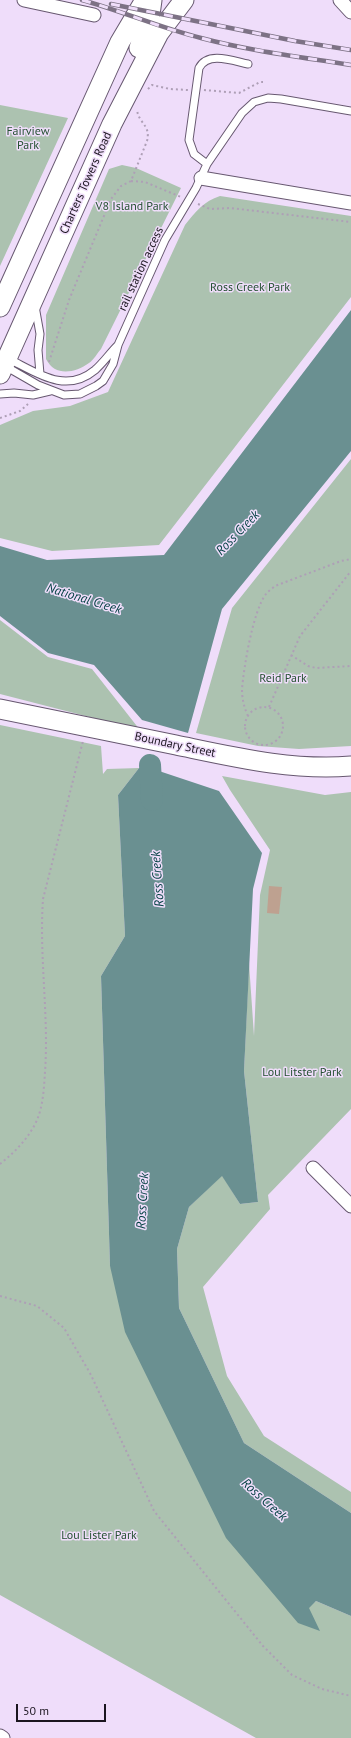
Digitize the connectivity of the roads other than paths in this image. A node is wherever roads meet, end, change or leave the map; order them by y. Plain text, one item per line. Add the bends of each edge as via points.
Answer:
1 (24, 0) edge
2 (129, 0) edge
3 (145, 0) edge
4 (152, 0) edge
5 (184, 0) edge
6 (340, 0) edge
7 (351, 12) edge
8 (94, 15) dead end
9 (130, 23) junction
10 (248, 64) dead end
11 (351, 111) edge
12 (112, 124) junction
13 (207, 164) junction
14 (201, 178) junction
15 (351, 203) edge
16 (34, 300) junction
17 (0, 307) edge
18 (118, 345) junction
19 (2, 363) edge
20 (41, 374) junction
21 (50, 391) junction
22 (0, 394) edge
23 (0, 709) edge
24 (351, 766) edge
25 (313, 1168) dead end
26 (351, 1206) edge
27 (0, 1736) edge
28 (3, 1738) edge

1 - 8 street
2 - 9 main road
3 - 9 main road
4 - 12 main road via 149,22
5 - 12 main road, Charters Towers Road via 158,33
6 - 7 street
9 - 17 main road
10 - 13 lane via 217,58 205,60 199,68 189,132 190,145 194,154
11 - 13 lane, rail station access via 281,99 268,98 258,101 242,113
12 - 16 main road, Charters Towers Road
13 - 14 lane, rail station access
14 - 15 street
14 - 18 lane, rail station access via 158,254
16 - 19 main road, Charters Towers Road
16 - 20 lane via 40,334 38,350
18 - 20 lane via 99,366 80,379 57,381
18 - 21 lane, rail station access via 113,364 103,381 96,386 75,396
19 - 20 lane
19 - 21 lane, rail station access
21 - 22 lane
23 - 24 main road, Boundary Street via 243,759 315,768
25 - 26 street
27 - 28 street

